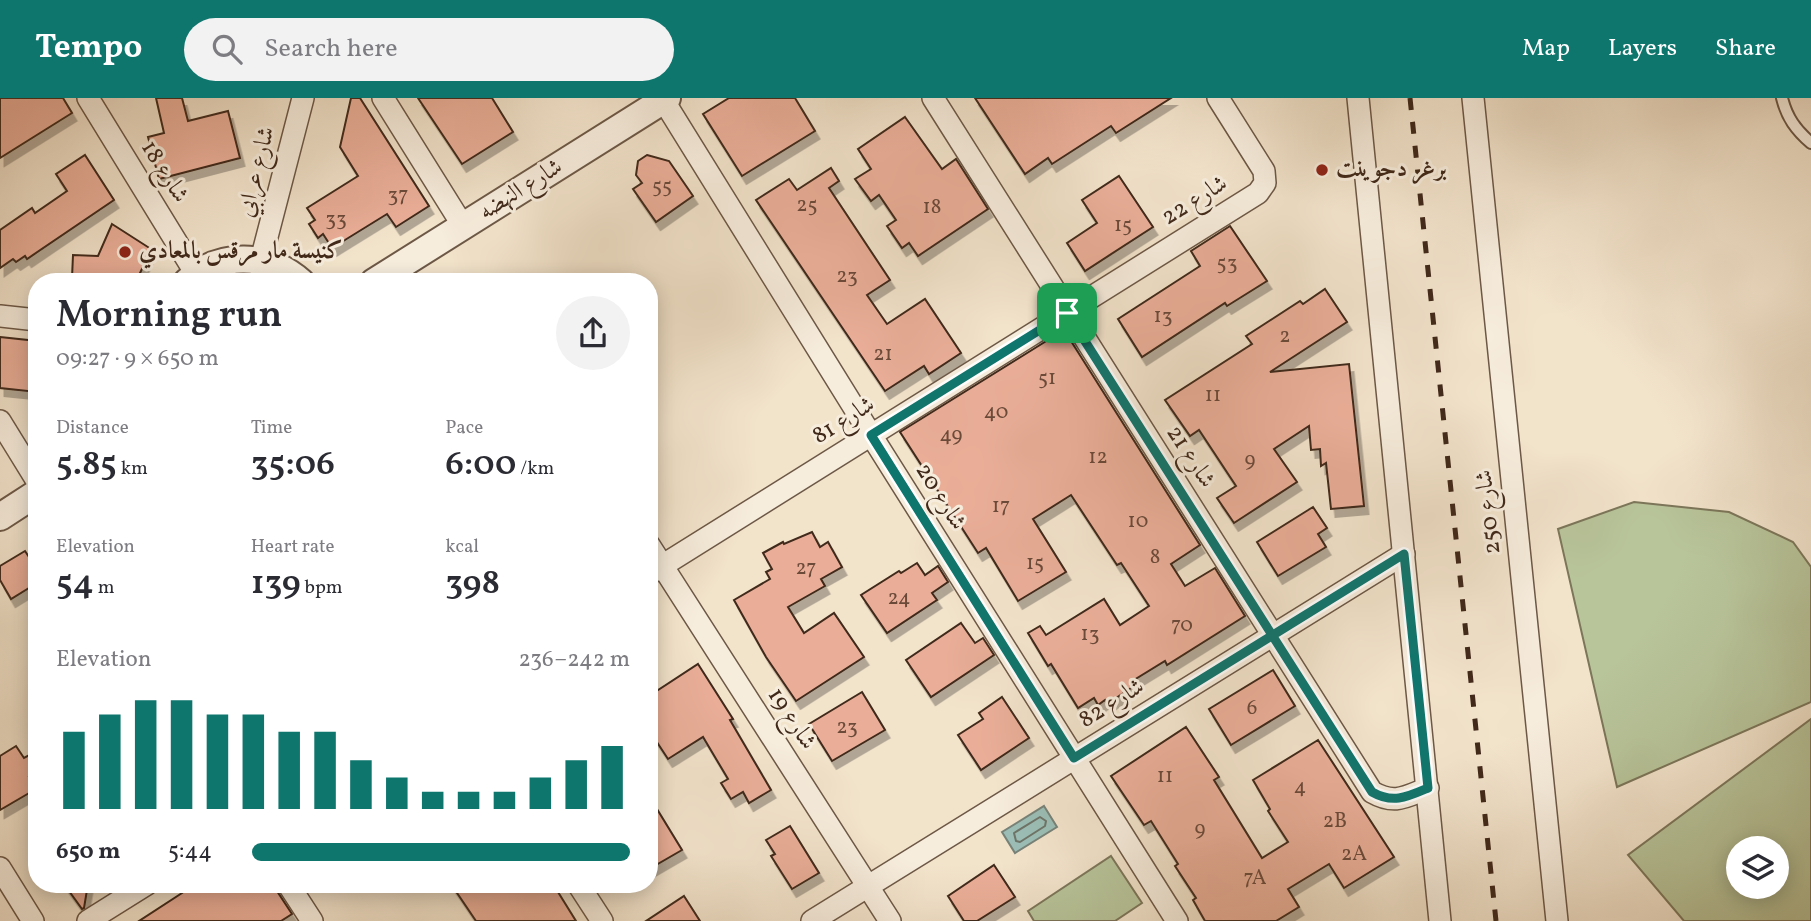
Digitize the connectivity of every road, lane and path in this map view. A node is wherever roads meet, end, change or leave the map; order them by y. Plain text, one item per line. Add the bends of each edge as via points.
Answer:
1 (88, 98) edge
2 (303, 98) edge
3 (383, 98) edge
4 (933, 98) edge
5 (1218, 98) edge
6 (1358, 98) edge
7 (1473, 98) edge
8 (1782, 98) edge
9 (664, 99) edge
10 (1811, 144) edge
11 (463, 226) junction
12 (261, 260) junction
13 (189, 273) edge
14 (200, 273) edge
15 (291, 273) edge
16 (388, 273) edge
17 (1067, 313) junction
18 (0, 316) edge
19 (28, 319) edge
20 (0, 421) edge
21 (871, 435) junction
22 (28, 466) edge
23 (28, 499) edge
24 (0, 517) edge
25 (1404, 554) junction
26 (658, 568) edge
27 (658, 574) edge
28 (1273, 635) junction
29 (1074, 758) junction
30 (1428, 788) junction
31 (0, 868) edge
32 (867, 886) junction
33 (294, 893) edge
34 (584, 893) edge
35 (117, 902) edge
36 (33, 921) edge
37 (88, 921) edge
38 (312, 921) edge
39 (602, 921) edge
40 (811, 921) edge
41 (890, 921) edge
42 (1177, 921) edge
43 (1440, 921) edge
44 (1557, 921) edge

1 - 13 street, شارع 18
2 - 12 street, شارع عرابي
3 - 11 street
4 - 17 street, شارع 21
5 - 17 street, شارع 22 via 1264,170 1262,188
6 - 25 street
7 - 44 street, شارع 250
8 - 10 lane via 1796,130
9 - 11 street, شارع النهضه
9 - 21 street, شارع 20
11 - 16 street, شارع النهضه
12 - 14 street via 239,258 216,263
12 - 15 street
17 - 21 street, شارع 81
17 - 28 street, شارع 21
18 - 19 street
20 - 22 street
21 - 26 street, شارع 81
21 - 29 street, شارع 20
23 - 24 street
25 - 28 street, شارع 82
25 - 30 street
27 - 32 street, شارع 19
28 - 29 street, شارع 82
28 - 30 street, شارع 21 via 1372,792 1399,800
29 - 32 street, شارع 82
29 - 42 street, شارع 20
30 - 43 street
31 - 36 street
32 - 40 street, شارع 82
32 - 41 street, شارع 19
33 - 38 street
34 - 39 street
35 - 37 street

